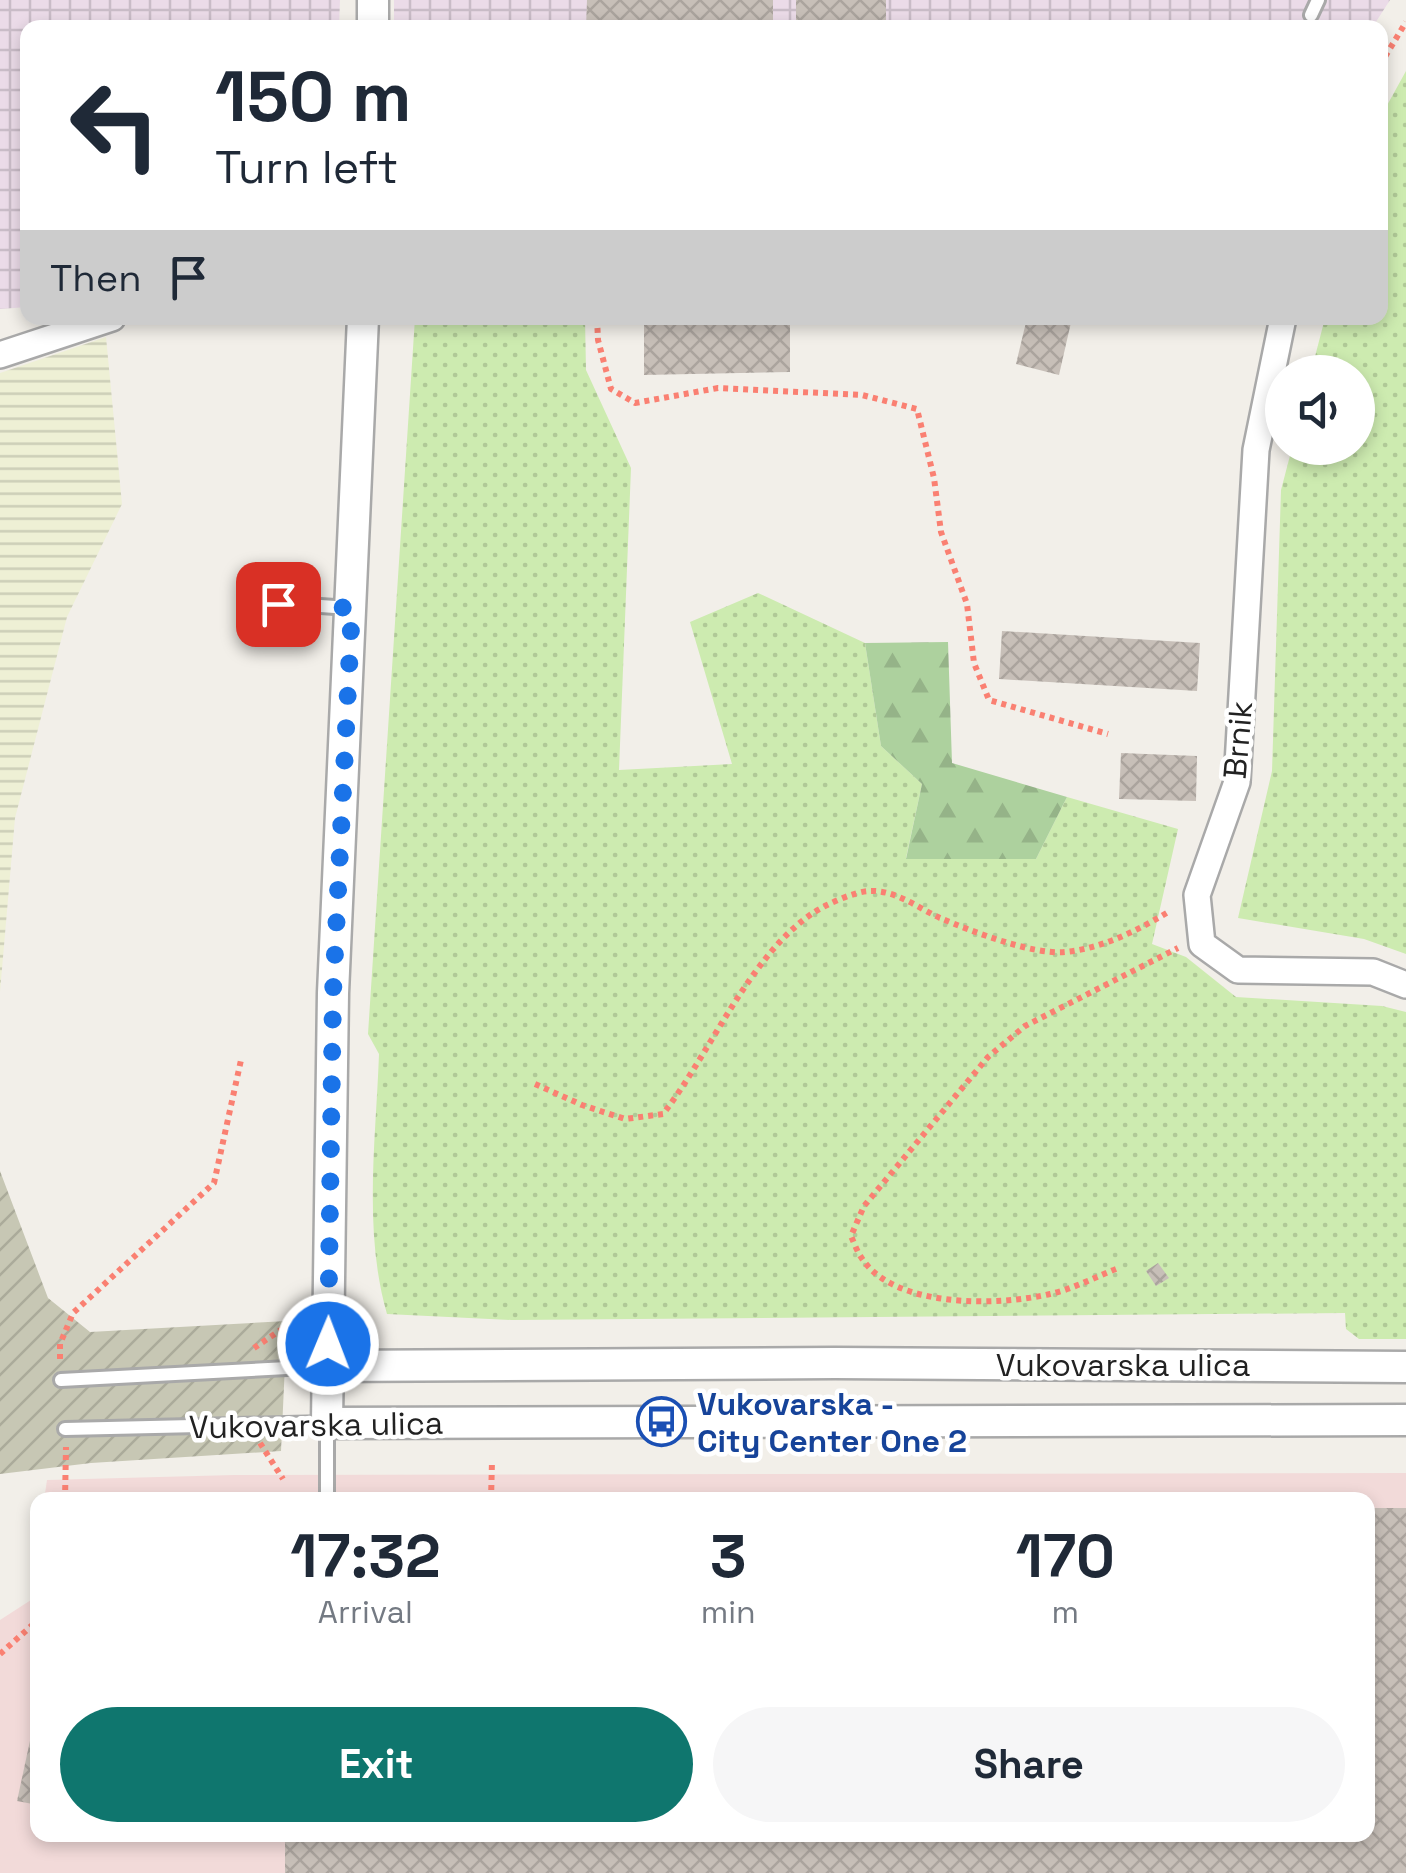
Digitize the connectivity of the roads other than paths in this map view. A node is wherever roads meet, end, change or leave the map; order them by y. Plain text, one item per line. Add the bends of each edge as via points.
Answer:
1 (1318, 0) edge
2 (1311, 15) dead end
3 (91, 325) edge
4 (364, 325) edge
5 (1283, 325) edge
6 (0, 355) edge
7 (278, 604) dead end
8 (352, 608) junction
9 (1406, 985) edge
10 (328, 1366) junction
11 (1406, 1367) edge
12 (61, 1380) road end
13 (1406, 1420) edge
14 (326, 1423) junction
15 (66, 1429) road end
16 (327, 1492) edge

1 - 2 lane
3 - 6 street
4 - 8 street
5 - 9 street, Brnik via 1256,450 1238,782 1197,894 1202,944 1238,970 1374,972
7 - 8 lane
8 - 10 street via 333,993
10 - 11 street, Vukovarska ulica
10 - 12 lane, Vukovarska ulica
10 - 14 street
13 - 14 street, Vukovarska ulica
14 - 15 lane, Vukovarska ulica
14 - 16 lane

